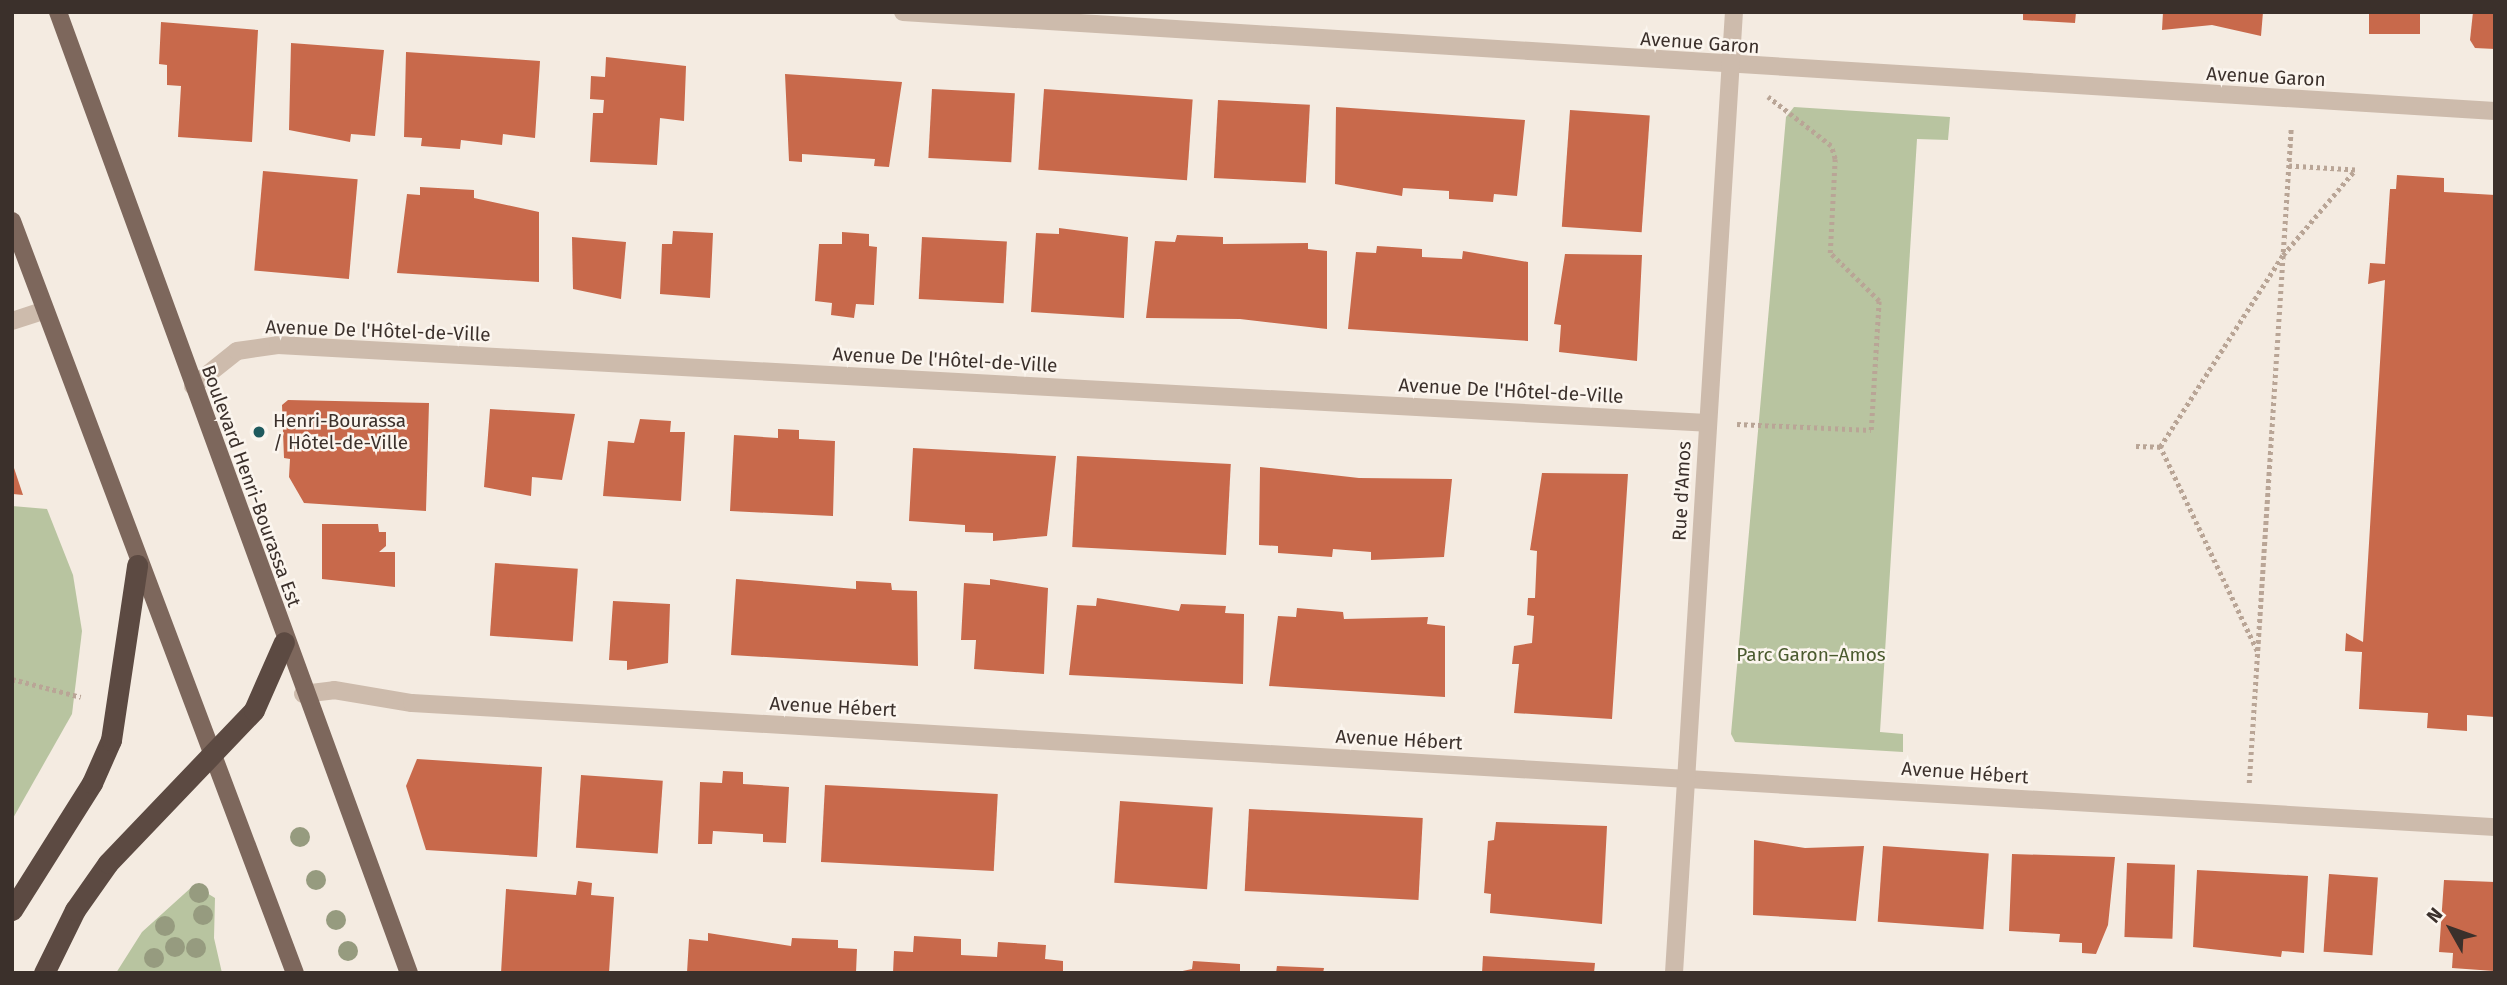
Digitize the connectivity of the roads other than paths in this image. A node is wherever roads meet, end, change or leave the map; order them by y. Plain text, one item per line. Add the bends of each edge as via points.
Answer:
1 (58, 12) edge
2 (903, 12) edge
3 (1734, 12) edge
4 (1728, 66) junction
5 (2495, 111) edge
6 (12, 221) edge
7 (45, 310) junction
8 (12, 321) edge
9 (193, 386) junction
10 (1707, 423) junction
11 (137, 565) junction
12 (284, 642) junction
13 (303, 694) junction
14 (215, 754) junction
15 (1686, 778) junction
16 (2495, 827) edge
17 (12, 910) edge
18 (44, 973) edge
19 (295, 973) edge
20 (409, 973) edge
21 (1674, 973) edge

1 - 9 main road, Boulevard Henri-Bourassa Est
2 - 4 street, Avenue Garon
3 - 4 street, Rue d'Amos
4 - 5 street, Avenue Garon
4 - 10 street, Rue d'Amos
6 - 7 main road
7 - 8 street
7 - 11 main road
9 - 10 street, Avenue De l'Hôtel-de-Ville via 237,351 278,345
9 - 12 main road, Boulevard Henri-Bourassa Est
10 - 15 street, Rue d'Amos
11 - 14 main road via 181,659
11 - 17 highway via 111,740 92,783
12 - 13 main road, Boulevard Henri-Bourassa Est
12 - 14 highway via 254,710
13 - 15 street, Avenue Hébert via 334,690 412,703
13 - 20 main road, Boulevard Henri-Bourassa Est
14 - 18 highway via 108,863 75,910
14 - 19 main road
15 - 16 street, Avenue Hébert
15 - 21 street, Rue d'Amos

